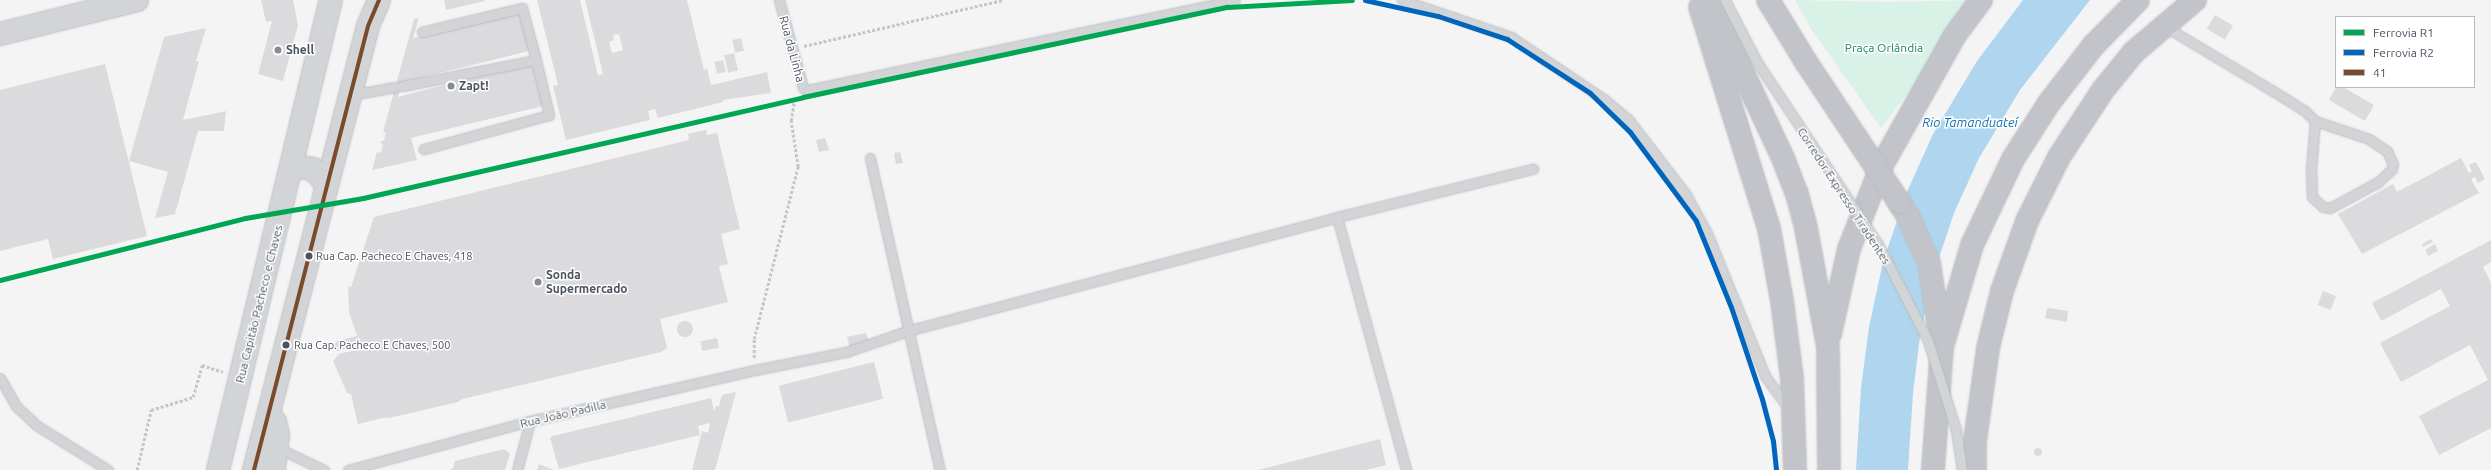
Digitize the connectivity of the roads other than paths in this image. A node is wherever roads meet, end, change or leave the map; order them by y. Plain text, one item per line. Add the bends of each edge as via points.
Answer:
1 (137, 0) edge
2 (331, 0) edge
3 (371, 0) edge
4 (379, 0) edge
5 (779, 0) edge
6 (1235, 0) edge
7 (1402, 0) edge
8 (1698, 0) edge
9 (1709, 0) edge
10 (1725, 0) edge
11 (1768, 0) edge
12 (1981, 0) edge
13 (2138, 0) edge
14 (2195, 0) edge
15 (2163, 25) junction
16 (368, 26) junction
17 (422, 32) dead end
18 (0, 34) edge
19 (536, 60) junction
20 (351, 95) junction
21 (2315, 121) junction
22 (424, 149) dead end
23 (870, 158) dead end
24 (292, 166) junction
25 (1533, 169) dead end
26 (327, 185) junction
27 (1337, 217) junction
28 (907, 330) junction
29 (1828, 347) junction
30 (1942, 347) junction
31 (0, 378) edge
32 (269, 413) junction
33 (1793, 414) junction
34 (530, 421) junction
35 (230, 423) junction
36 (224, 444) junction
37 (278, 448) junction
38 (108, 470) edge
39 (203, 470) edge
40 (218, 470) edge
41 (233, 470) edge
42 (254, 470) edge
43 (274, 470) edge
44 (324, 470) edge
45 (348, 470) edge
46 (517, 470) edge
47 (940, 470) edge
48 (1406, 470) edge
49 (1794, 470) edge
50 (1829, 470) edge
51 (1933, 470) edge
52 (1962, 470) edge
53 (1975, 470) edge

1 - 18 main road
2 - 24 main road, Rua Capitão Pacheco e Chaves
3 - 16 main road
4 - 16 main road
5 - 6 lane, Rua da Linha via 803,88 808,90
7 - 33 lane via 1511,37 1605,100 1628,119 1685,193 1707,233 1765,376
8 - 33 highway via 1769,228 1792,378
9 - 29 highway via 1783,158 1797,194 1806,228
10 - 52 lane, Corredor Expresso Tiradentes, bridge via 1757,62 1878,244 1928,341 1956,430
11 - 30 highway, bridge via 1909,218 1928,263
12 - 29 highway via 1955,35 1882,165 1849,249
13 - 30 highway via 2093,46 2049,103 2013,159 1972,245
14 - 15 highway
15 - 21 lane via 2305,111
15 - 53 highway via 2134,52 2099,96 2059,157 2027,221 2002,291 1988,348 1975,441
16 - 20 main road
17 - 19 lane via 522,8
19 - 20 lane
19 - 22 lane via 549,115
20 - 26 main road
21 - 21 lane via 2311,169 2312,197 2323,207 2330,208 2378,182 2392,169 2393,164 2387,151 2369,139
23 - 28 lane
24 - 26 main road via 313,169
24 - 35 main road, Rua Capitão Pacheco e Chaves
25 - 27 lane, Rua João Padilla
26 - 32 main road
27 - 28 lane, Rua João Padilla
27 - 48 lane
28 - 34 lane, Rua João Padilla via 846,352
28 - 47 lane
29 - 50 highway
30 - 51 highway, bridge
31 - 38 lane via 17,407 36,425
32 - 37 main road via 277,429
32 - 42 main road
33 - 49 highway
34 - 45 lane, Rua João Padilla
34 - 46 lane
35 - 36 main road, Rua Capitão Pacheco e Chaves
35 - 41 main road
36 - 39 main road, Rua Capitão Pacheco e Chaves via 212,455
36 - 40 main road, Rua Capitão Pacheco e Chaves
37 - 43 main road
37 - 44 lane

